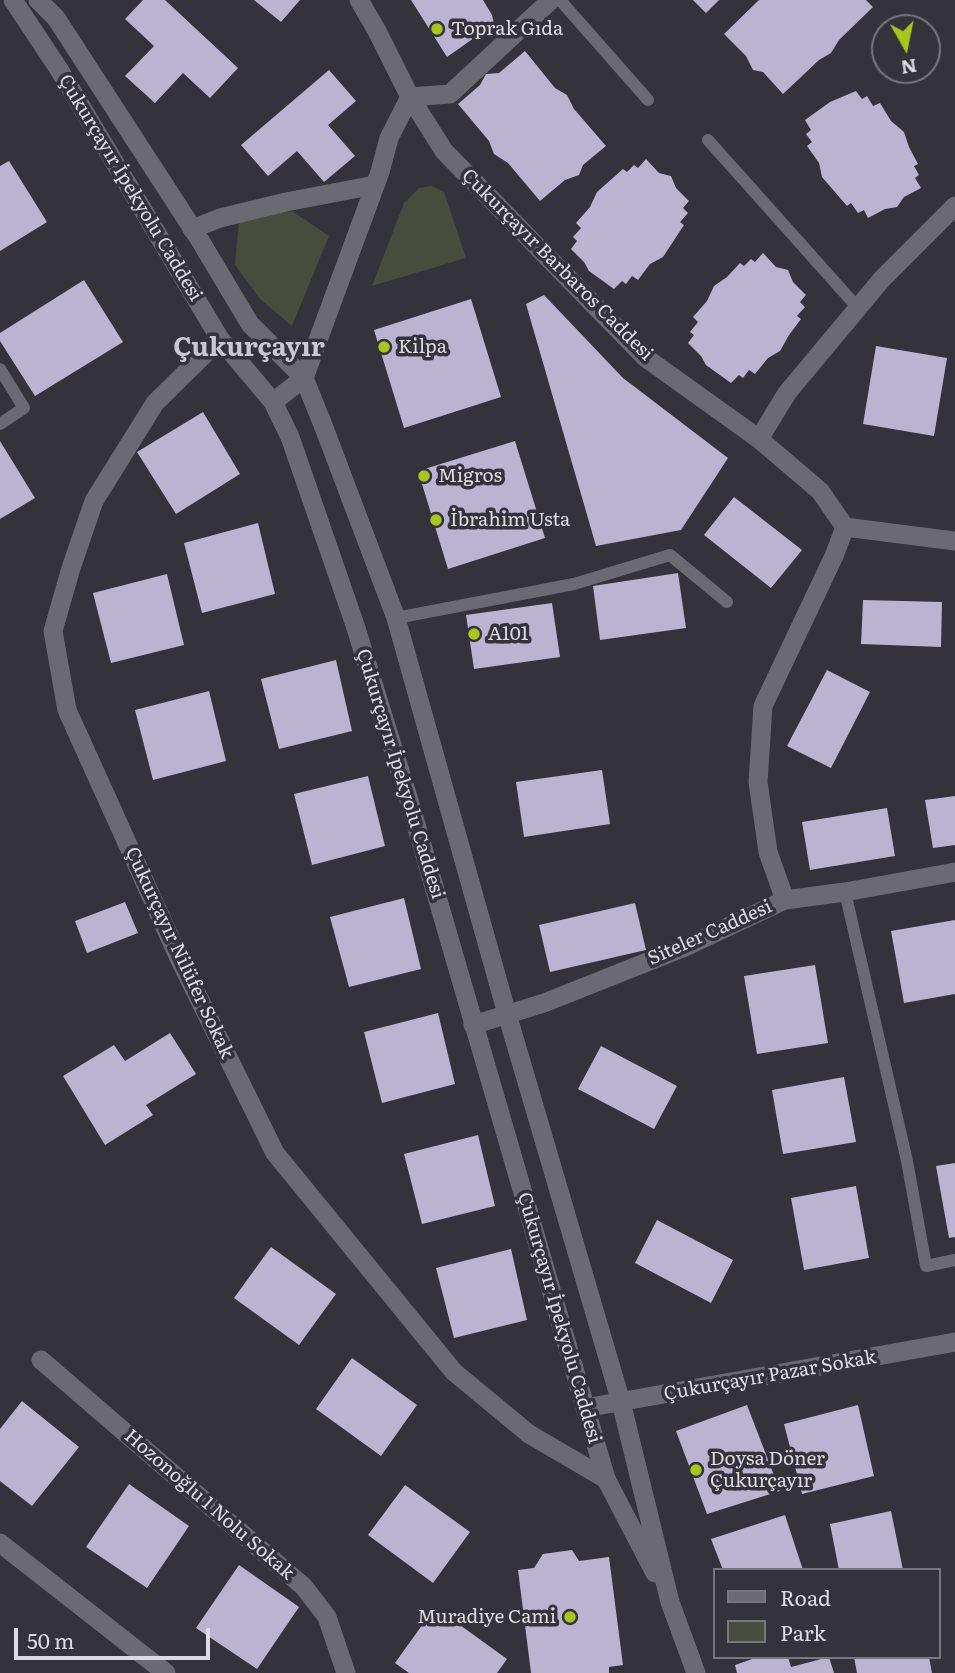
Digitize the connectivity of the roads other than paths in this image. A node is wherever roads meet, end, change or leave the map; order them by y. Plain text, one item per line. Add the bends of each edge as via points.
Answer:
1 (13, 0) edge
2 (38, 0) edge
3 (359, 0) edge
4 (551, 0) edge
5 (560, 0) edge
6 (410, 97) junction
7 (648, 100) dead end
8 (708, 140) dead end
9 (375, 185) junction
10 (955, 206) edge
11 (192, 229) junction
12 (858, 308) junction
13 (220, 339) junction
14 (0, 369) edge
15 (304, 378) junction
16 (273, 402) junction
17 (0, 424) edge
18 (760, 439) junction
19 (845, 527) junction
20 (955, 541) edge
21 (727, 601) dead end
22 (396, 618) junction
23 (955, 872) edge
24 (845, 892) junction
25 (785, 900) junction
26 (507, 1014) junction
27 (473, 1025) junction
28 (955, 1260) edge
29 (955, 1342) edge
30 (41, 1360) dead end
31 (621, 1402) junction
32 (585, 1408) junction
33 (606, 1479) junction
34 (0, 1543) edge
35 (670, 1602) junction
36 (166, 1673) edge
37 (346, 1673) edge
38 (696, 1673) edge

1 - 13 street, Çukurçayır İpekyolu Caddesi
2 - 11 street, Çukurçayır İpekyolu Caddesi via 56,18
3 - 6 street, Çukurçayır Barbaros Caddesi
4 - 6 street via 450,94
5 - 7 lane
6 - 9 street via 389,138
6 - 18 street, Çukurçayır Barbaros Caddesi via 444,151 646,359
8 - 12 lane
9 - 11 street via 286,202
9 - 15 street
10 - 12 street
11 - 15 street, Çukurçayır İpekyolu Caddesi via 250,324
12 - 18 street via 787,393
13 - 16 street, Çukurçayır İpekyolu Caddesi
13 - 33 street, Çukurçayır Nilüfer Sokak via 155,403 94,501 53,631 67,710 180,960 275,1153 454,1373 529,1434
14 - 17 lane via 24,408
15 - 16 street
15 - 22 street, Çukurçayır İpekyolu Caddesi
16 - 27 street, Çukurçayır İpekyolu Caddesi via 290,437 355,625
18 - 19 street, Çukurçayır Barbaros Caddesi via 820,491
19 - 20 street
19 - 25 street via 763,706 758,782 768,852
21 - 22 lane via 670,555 574,584
22 - 26 street, Çukurçayır İpekyolu Caddesi
23 - 24 street, Siteler Caddesi
24 - 25 street, Siteler Caddesi
24 - 28 lane via 907,1161 926,1266
25 - 26 street, Siteler Caddesi via 685,947
26 - 27 street, Siteler Caddesi
26 - 31 street, Çukurçayır İpekyolu Caddesi
27 - 32 street, Çukurçayır İpekyolu Caddesi
29 - 31 street, Çukurçayır Pazar Sokak
30 - 37 street, Hozonoğlu 1 Nolu Sokak via 304,1587 327,1616
31 - 32 street, Çukurçayır Pazar Sokak
31 - 35 street, Çukurçayır İpekyolu Caddesi
32 - 33 street, Çukurçayır İpekyolu Caddesi
33 - 35 street, Çukurçayır İpekyolu Caddesi
34 - 36 street
35 - 38 street, Çukurçayır İpekyolu Caddesi

